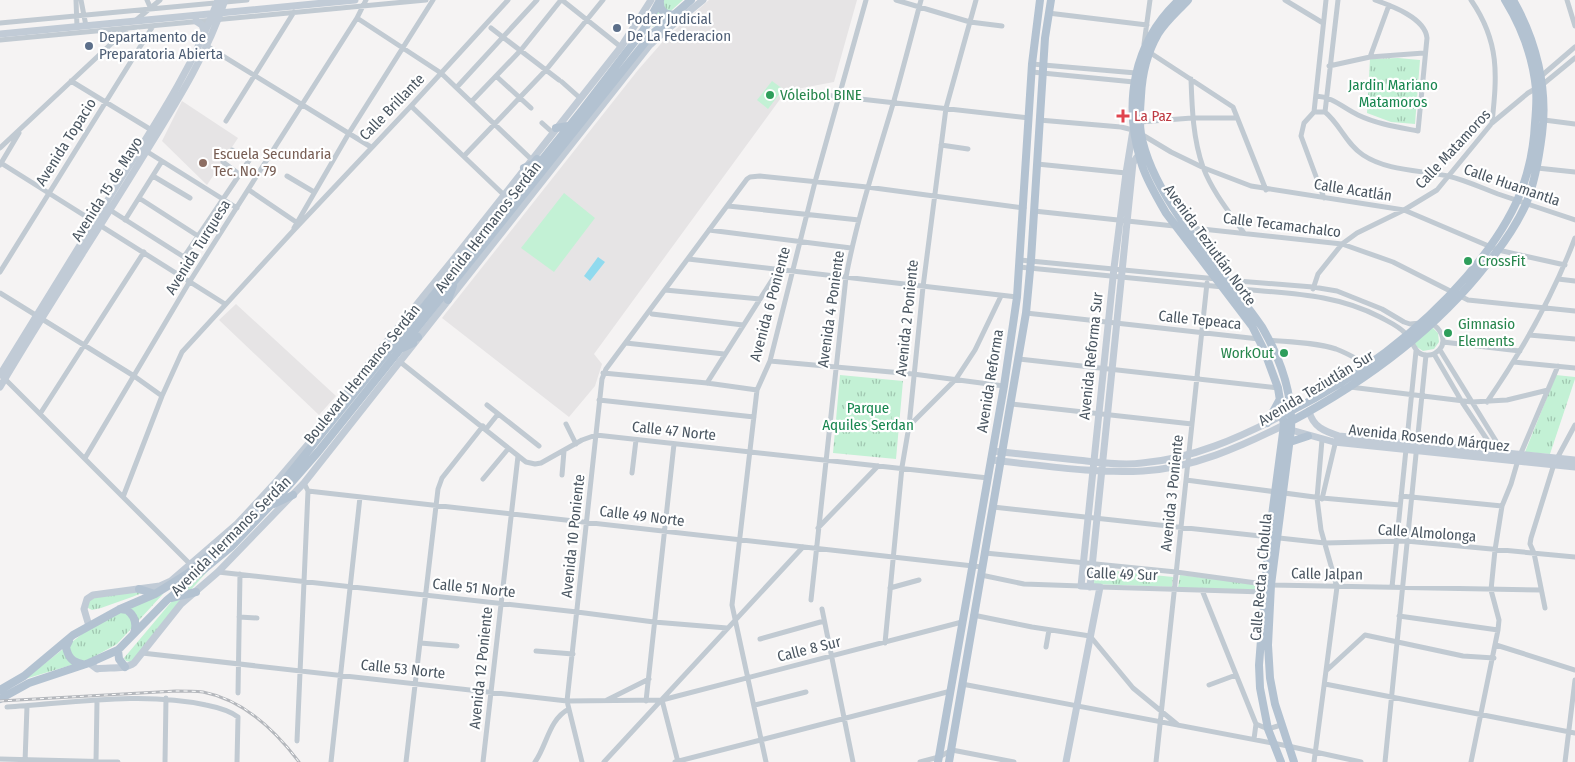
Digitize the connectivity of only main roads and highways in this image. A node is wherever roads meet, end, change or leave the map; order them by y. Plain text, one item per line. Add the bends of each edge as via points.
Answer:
1 (312, 0) edge
2 (355, 0) edge
3 (651, 0) edge
4 (660, 0) edge
5 (703, 0) edge
6 (1040, 0) edge
7 (1051, 0) edge
8 (1179, 0) edge
9 (1188, 0) edge
10 (1505, 0) edge
11 (1513, 0) edge
12 (323, 2) edge
13 (692, 4) edge
14 (219, 9) edge
15 (676, 14) junction
16 (81, 21) junction
17 (196, 22) road end
18 (0, 30) edge
19 (0, 34) edge
20 (205, 34) junction
21 (204, 44) junction
22 (1147, 49) junction
23 (1539, 83) junction
24 (568, 126) junction
25 (554, 130) junction
26 (1133, 130) junction
27 (155, 132) junction
28 (547, 153) junction
29 (1140, 157) junction
30 (524, 168) junction
31 (507, 197) junction
32 (488, 216) joint
33 (1124, 220) junction
34 (98, 223) junction
35 (1495, 248) junction
36 (456, 256) junction
37 (454, 269) junction
38 (1117, 277) junction
39 (456, 278) junction
40 (1456, 294) junction
41 (448, 300) junction
42 (1409, 339) junction
43 (416, 340) junction
44 (395, 346) junction
45 (1, 376) edge
46 (0, 387) edge
47 (1284, 397) junction
48 (1302, 404) junction
49 (1290, 411) junction
50 (1309, 411) junction
51 (1283, 415) junction
52 (1292, 421) junction
53 (1267, 423) junction
54 (1284, 425) junction
55 (343, 426) junction
56 (1291, 430) junction
57 (1308, 436) junction
58 (1337, 439) junction
59 (1290, 442) junction
60 (325, 449) junction
61 (993, 451) junction
62 (1004, 452) junction
63 (991, 460) junction
64 (1575, 460) edge
65 (1002, 461) junction
66 (1555, 461) junction
67 (1094, 462) junction
68 (1103, 463) junction
69 (1575, 466) edge
70 (1092, 470) junction
71 (1102, 471) junction
72 (1279, 492) junction
73 (293, 495) junction
74 (268, 508) junction
75 (239, 525) junction
76 (186, 572) junction
77 (1081, 586) joint
78 (1090, 586) junction
79 (1266, 587) junction
80 (139, 589) junction
81 (196, 592) junction
82 (155, 594) junction
83 (167, 600) junction
84 (120, 610) junction
85 (90, 626) junction
86 (73, 635) junction
87 (133, 635) junction
88 (118, 650) junction
89 (86, 664) junction
90 (125, 667) junction
91 (0, 690) edge
92 (0, 699) edge
93 (938, 760) edge
94 (949, 762) edge
95 (1066, 762) edge
96 (1281, 762) edge
97 (1294, 762) edge

1 - 14 main road
2 - 12 main road
3 - 25 main road, Avenida Hermanos Serdán via 621,47
4 - 15 main road via 663,12
4 - 24 main road, Boulevard Hermanos Serdán via 645,28
5 - 13 main road, Avenida Hermanos Serdán
6 - 61 main road, Avenida Reforma via 1032,68 1017,297
7 - 62 main road, Avenida Reforma via 1042,69 1026,313
8 - 22 main road, Avenida Teziutlán Norte via 1166,12
9 - 22 main road, Avenida Teziutlán Norte
10 - 23 main road, Avenida Teziutlán Sur via 1523,37
11 - 23 main road, Avenida Teziutlán Sur via 1532,40
12 - 14 main road
13 - 15 main road, Boulevard Hermanos Serdán
13 - 41 main road, Avenida Hermanos Serdán via 649,46
14 - 16 main road via 138,19
14 - 20 main road, Avenida 15 de Mayo
14 - 21 main road, Avenida 15 de Mayo
15 - 39 main road, Boulevard Hermanos Serdán via 651,34
16 - 18 main road
16 - 19 main road
17 - 20 main road via 202,25
20 - 21 main road, Avenida 15 de Mayo
21 - 27 main road, Avenida 15 de Mayo
22 - 26 main road, Avenida Teziutlán Norte via 1135,78
22 - 47 main road, Avenida Teziutlán Norte via 1140,122 1154,172 1187,227 1269,340 1283,374
23 - 35 main road, Avenida Teziutlán Sur via 1534,134 1523,187
23 - 35 main road, Avenida Teziutlán Sur via 1544,120 1537,168 1526,204 1511,230
24 - 25 main road
24 - 28 main road, Boulevard Hermanos Serdán
25 - 30 main road, Avenida Hermanos Serdán
26 - 29 main road, Avenida Teziutlán Norte
26 - 33 main road, Avenida Reforma Sur via 1126,173
27 - 34 main road, Avenida 15 de Mayo
27 - 34 main road, Avenida 15 de Mayo via 110,210
28 - 30 main road
28 - 31 main road, Boulevard Hermanos Serdán
29 - 33 main road, Avenida Reforma Sur via 1133,163
29 - 47 main road, Avenida Teziutlán Norte via 1154,193 1259,339
30 - 31 main road, Avenida Hermanos Serdán
31 - 32 main road
31 - 37 main road, Boulevard Hermanos Serdán
32 - 36 main road, Avenida Hermanos Serdán
33 - 38 main road, Avenida Reforma Sur
34 - 45 main road, Avenida 15 de Mayo
35 - 40 main road, Avenida Teziutlán Sur
36 - 37 main road
36 - 44 main road, Avenida Hermanos Serdán
37 - 44 main road, Boulevard Hermanos Serdán
38 - 67 main road, Avenida Reforma Sur via 1108,322
38 - 68 main road, Avenida Reforma Sur via 1116,324
39 - 41 main road
39 - 44 main road, Boulevard Hermanos Serdán
40 - 42 main road, Avenida Teziutlán Sur via 1422,323
40 - 42 main road, Avenida Teziutlán Sur via 1431,323
41 - 43 main road, Avenida Hermanos Serdán
42 - 48 main road, Avenida Teziutlán Sur
42 - 50 main road, Avenida Teziutlán Sur via 1391,358
43 - 44 main road
43 - 55 main road, Avenida Hermanos Serdán
44 - 55 main road, Boulevard Hermanos Serdán
44 - 75 main road, Boulevard Hermanos Serdán via 279,487
45 - 46 main road, Avenida 15 de Mayo
47 - 48 main road
47 - 49 main road, Avenida Teziutlán Norte
47 - 51 main road, Avenida Teziutlán Norte
47 - 53 main road
48 - 49 main road, Avenida Teziutlán Sur
49 - 51 main road, Avenida Teziutlán Sur
49 - 52 main road, Avenida Teziutlán Norte
50 - 52 main road, Avenida Teziutlán Sur
50 - 58 main road, Avenida Rosendo Márquez via 1318,428
51 - 53 main road, Avenida Teziutlán Sur
51 - 54 main road, Avenida Teziutlán Norte
52 - 54 main road, Avenida Teziutlán Sur
52 - 56 main road, Calle Recta a Cholula
53 - 68 main road, Avenida Teziutlán Sur via 1189,455 1141,464
54 - 56 main road, Avenida Rosendo Márquez
54 - 71 main road, Avenida Teziutlán Sur via 1188,464 1144,471
54 - 72 main road, Calle Recta a Cholula
55 - 60 main road, Boulevard Hermanos Serdán
56 - 57 main road, Avenida Rosendo Márquez
56 - 59 main road, Calle Recta a Cholula
57 - 58 main road, Avenida Rosendo Márquez via 1322,440
57 - 59 main road
58 - 66 main road, Avenida Rosendo Márquez
59 - 72 main road, Calle Recta a Cholula
60 - 73 main road, Avenida Hermanos Serdán
60 - 74 main road, Boulevard Hermanos Serdán
61 - 62 main road, Avenida Teziutlán Sur
61 - 63 main road, Avenida Reforma
62 - 65 main road, Avenida Reforma
62 - 67 main road, Avenida Teziutlán Sur
63 - 65 main road, Avenida Teziutlán Sur
63 - 93 main road, Avenida Reforma
64 - 66 main road, Avenida Rosendo Márquez
65 - 70 main road, Avenida Teziutlán Sur
65 - 94 main road, Avenida Reforma
66 - 69 main road, Avenida Rosendo Márquez
67 - 68 main road, Avenida Teziutlán Sur
67 - 70 main road, Avenida Reforma Sur
68 - 71 main road, Avenida Reforma Sur
70 - 71 main road, Avenida Teziutlán Sur
70 - 77 main road, Avenida Reforma Sur
71 - 78 main road, Avenida Reforma Sur
72 - 79 main road, Calle Recta a Cholula
73 - 74 main road
73 - 81 main road, Avenida Hermanos Serdán
74 - 83 main road, Boulevard Hermanos Serdán via 230,547
75 - 76 main road, Avenida Hermanos Serdán
75 - 76 main road, Boulevard Hermanos Serdán via 228,539
76 - 80 main road, Avenida Hermanos Serdán via 160,586
76 - 82 main road, Boulevard Hermanos Serdán
77 - 78 main road, Calle 49 Sur
78 - 95 main road, Calle 49 Sur via 1100,587
79 - 96 main road, Calle Recta a Cholula via 1260,688 1268,729
79 - 97 main road, Calle Recta a Cholula via 1270,678
80 - 82 main road
80 - 85 main road, Avenida Hermanos Serdán via 87,598 84,608
81 - 83 main road
81 - 90 main road, Avenida Hermanos Serdán via 181,604 134,663
82 - 84 main road, Boulevard Hermanos Serdán
83 - 87 main road, Boulevard Hermanos Serdán
84 - 85 main road, Boulevard Hermanos Serdán
84 - 87 main road via 127,610 133,616 136,626
85 - 86 main road, Boulevard Hermanos Serdán
86 - 89 main road via 66,647 68,656 75,662
86 - 91 main road, Boulevard Hermanos Serdán via 24,676
87 - 88 main road, Boulevard Hermanos Serdán
88 - 89 main road, Boulevard Hermanos Serdán
88 - 90 main road via 119,659
89 - 90 main road via 97,669
89 - 92 main road, Boulevard Hermanos Serdán via 29,683

